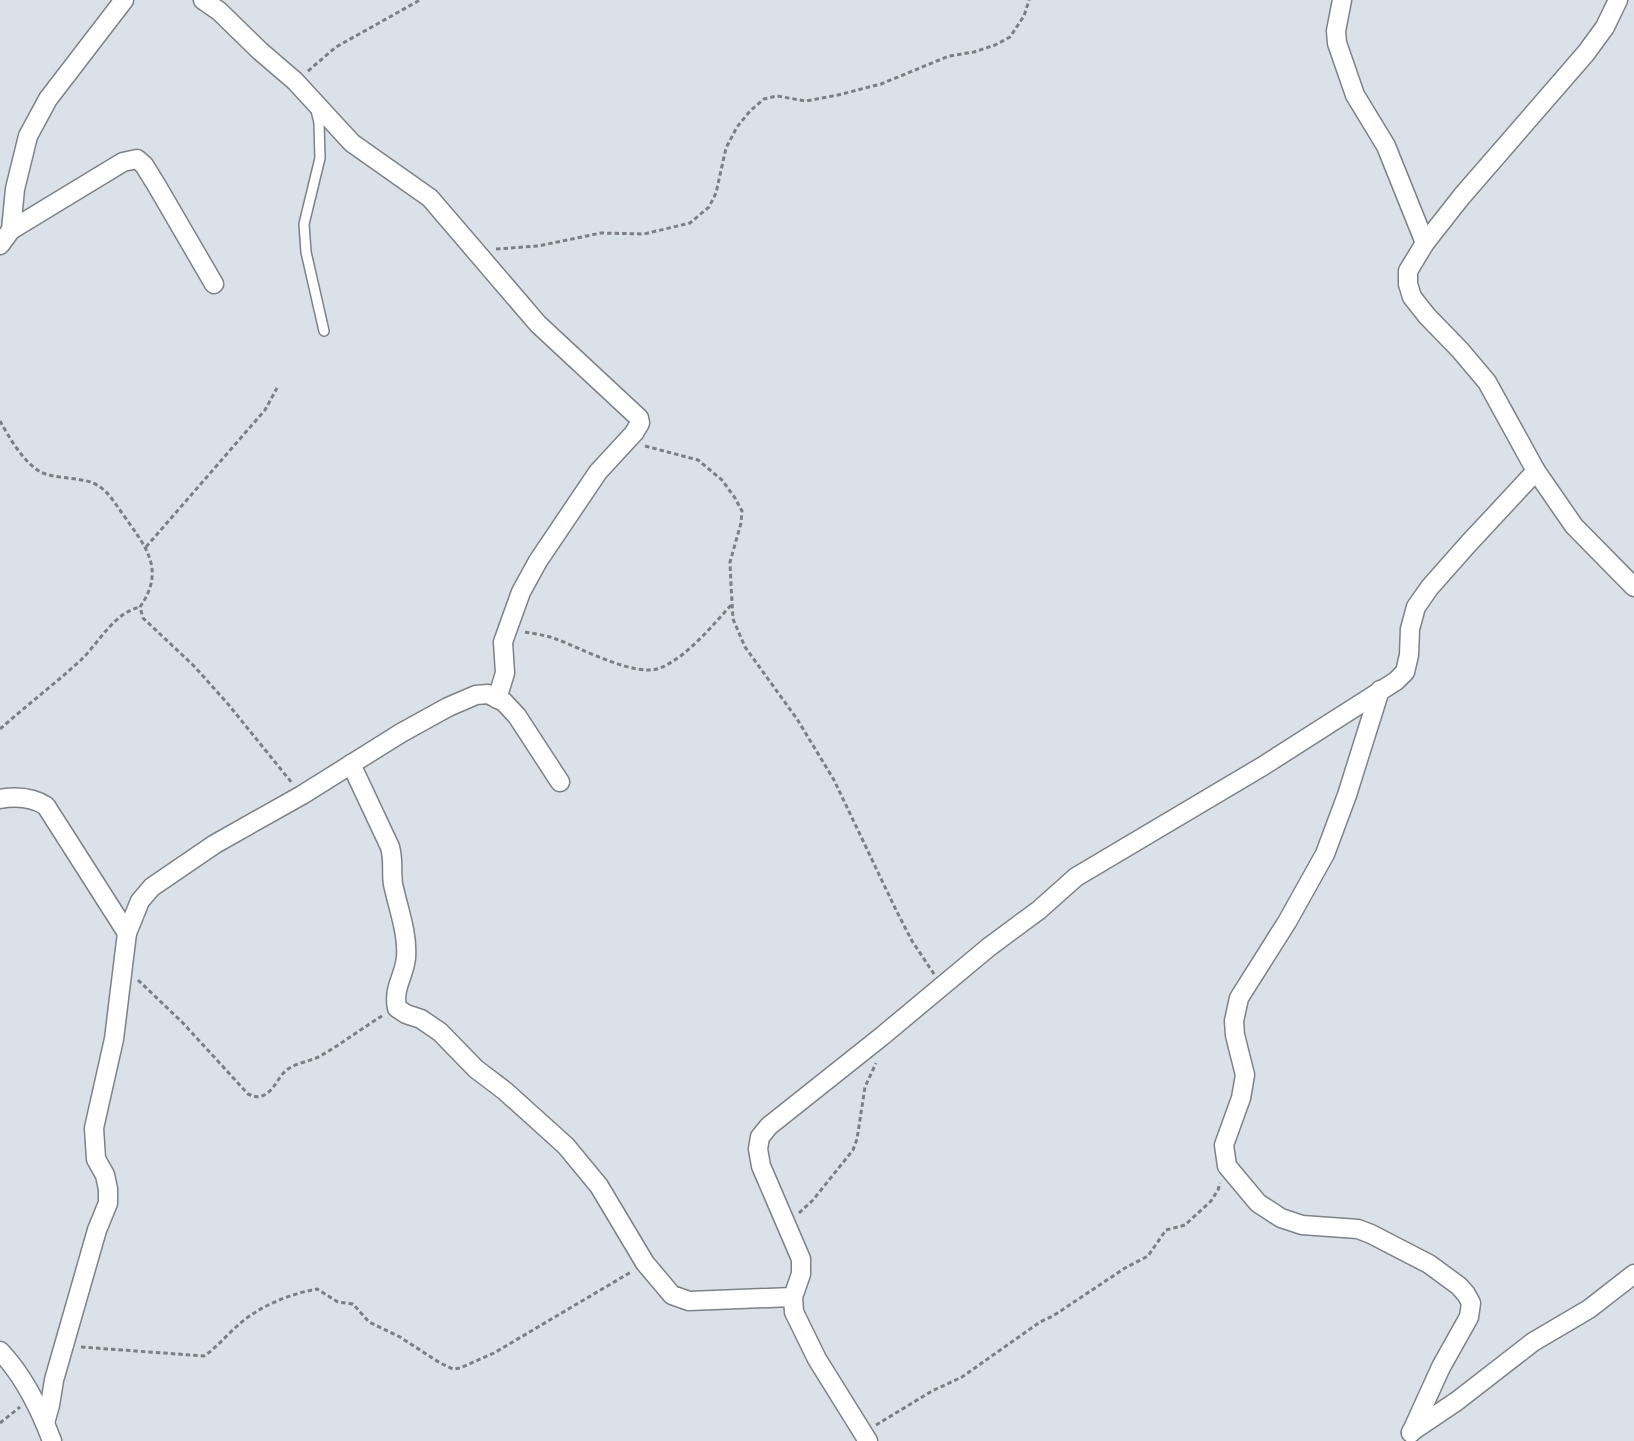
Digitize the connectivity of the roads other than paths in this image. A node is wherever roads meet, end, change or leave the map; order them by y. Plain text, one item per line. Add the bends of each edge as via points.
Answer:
1 (124, 0) edge
2 (203, 0) edge
3 (1342, 0) edge
4 (1618, 0) edge
5 (314, 102) junction
6 (5, 237) edge
7 (1425, 243) junction
8 (213, 284) dead end
9 (324, 331) dead end
10 (1536, 471) junction
11 (1634, 587) edge
12 (1380, 690) junction
13 (498, 699) junction
14 (351, 764) junction
15 (560, 782) dead end
16 (0, 799) edge
17 (127, 933) junction
18 (1634, 1274) edge
19 (793, 1297) junction
20 (0, 1351) edge
21 (45, 1423) junction
22 (865, 1437) edge
23 (1408, 1437) edge
24 (52, 1441) edge

1 - 6 street via 48,99 28,135
2 - 5 street via 219,10
3 - 7 street via 1337,43 1355,95 1386,146
4 - 7 street via 1586,53
5 - 9 lane via 320,159 303,224
5 - 13 street via 352,143 430,198 538,324 639,418 640,423 598,472 521,592 503,642 505,673
6 - 8 street via 123,162 137,159 157,186
7 - 10 street via 1408,270 1412,297 1487,382
10 - 11 street via 1574,526
10 - 12 street via 1430,587 1416,607 1406,672
12 - 19 street via 1273,760 1076,877 769,1126 760,1137 758,1149 761,1166 801,1259 801,1274
12 - 23 street via 1325,854 1239,998 1235,1035 1245,1075 1224,1145 1227,1166 1258,1203 1281,1218 1302,1225 1358,1229 1371,1234 1429,1264 1466,1294 1471,1303 1470,1317
13 - 14 street via 488,694 448,707
13 - 15 street via 517,716
14 - 17 street via 215,844 152,887 140,901
14 - 19 street via 394,861 393,881 406,942 396,988 397,1008 440,1032 476,1069 566,1146 599,1186 645,1263 672,1295 689,1301
16 - 17 street via 19,797 46,806
17 - 21 street via 114,1039 94,1128 96,1159 105,1175 108,1203 64,1345
18 - 23 street via 1589,1309 1533,1342
19 - 22 street via 794,1312 817,1359
20 - 21 street via 21,1376
21 - 24 street

